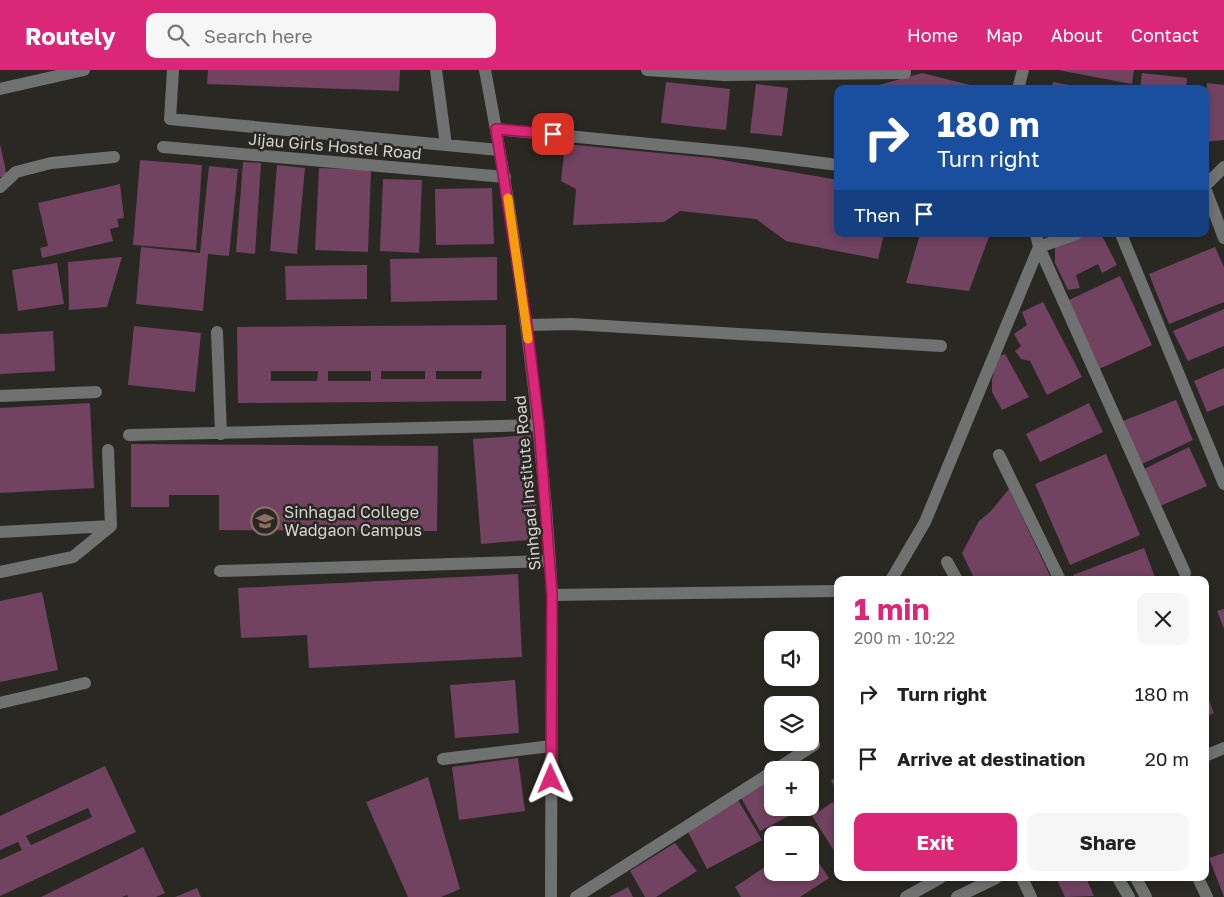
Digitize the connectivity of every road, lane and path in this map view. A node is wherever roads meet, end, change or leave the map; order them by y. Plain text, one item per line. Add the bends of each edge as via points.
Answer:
1 (84, 70) edge
2 (173, 70) edge
3 (436, 70) edge
4 (485, 70) edge
5 (647, 70) edge
6 (905, 70) edge
7 (1023, 70) edge
8 (1019, 85) edge
9 (0, 88) edge
10 (496, 129) junction
11 (446, 145) junction
12 (163, 147) dead end
13 (499, 150) junction
14 (114, 157) dead end
15 (834, 164) edge
16 (1224, 167) edge
17 (505, 177) junction
18 (1209, 183) edge
19 (0, 187) edge
20 (1209, 198) edge
21 (1037, 237) edge
22 (1067, 237) edge
23 (1121, 237) edge
24 (1224, 238) edge
25 (1039, 247) junction
26 (527, 326) junction
27 (217, 332) dead end
28 (941, 346) dead end
29 (96, 392) dead end
30 (0, 396) edge
31 (539, 425) junction
32 (221, 434) junction
33 (129, 435) dead end
34 (108, 450) dead end
35 (999, 455) dead end
36 (1224, 484) edge
37 (111, 526) junction
38 (0, 532) edge
39 (550, 561) junction
40 (947, 562) dead end
41 (220, 571) dead end
42 (0, 572) edge
43 (1185, 573) dead end
44 (893, 576) edge
45 (955, 576) edge
46 (1058, 576) edge
47 (834, 591) edge
48 (552, 595) junction
49 (85, 683) dead end
50 (0, 703) edge
51 (551, 746) junction
52 (1224, 748) edge
53 (805, 751) edge
54 (1209, 754) edge
55 (443, 759) dead end
56 (789, 761) edge
57 (764, 777) edge
58 (936, 881) edge
59 (1023, 881) edge
60 (1120, 881) edge
61 (1138, 881) edge
62 (1199, 881) edge
63 (972, 883) edge
64 (921, 893) edge
65 (550, 897) edge
66 (576, 897) edge
67 (906, 897) edge
68 (957, 897) edge
69 (1031, 897) edge
70 (1129, 897) edge
71 (1146, 897) edge
72 (1207, 897) edge

1 - 9 street
2 - 11 street via 170,119
3 - 11 street
4 - 10 street, Sinhgad Institute Road
5 - 6 street via 724,76 905,73
7 - 8 street
10 - 13 street, Sinhgad Institute Road
10 - 15 street
11 - 13 street
12 - 17 street, Jijau Girls Hostel Road
13 - 17 street, Sinhgad Institute Road
14 - 19 street via 51,163 16,172
16 - 18 street
17 - 26 street, Sinhgad Institute Road
20 - 24 street
21 - 25 street
22 - 25 street
23 - 36 street
25 - 43 street
25 - 44 street via 925,522
26 - 28 street via 572,324
26 - 31 street, Sinhgad Institute Road
27 - 32 street
29 - 30 street
31 - 32 street
31 - 39 street, Sinhgad Institute Road
32 - 33 street
34 - 37 street
35 - 46 street
37 - 38 street
37 - 42 street via 73,557
39 - 41 street
39 - 48 street, Sinhgad Institute Road
40 - 45 street
47 - 48 street
48 - 51 street, Sinhgad Institute Road
49 - 50 street
51 - 55 street
51 - 65 street, Sinhgad Institute Road
52 - 54 street
53 - 56 street
57 - 66 street
58 - 64 street
59 - 69 street
60 - 70 street
61 - 71 street
62 - 72 street
63 - 68 street
64 - 67 street

